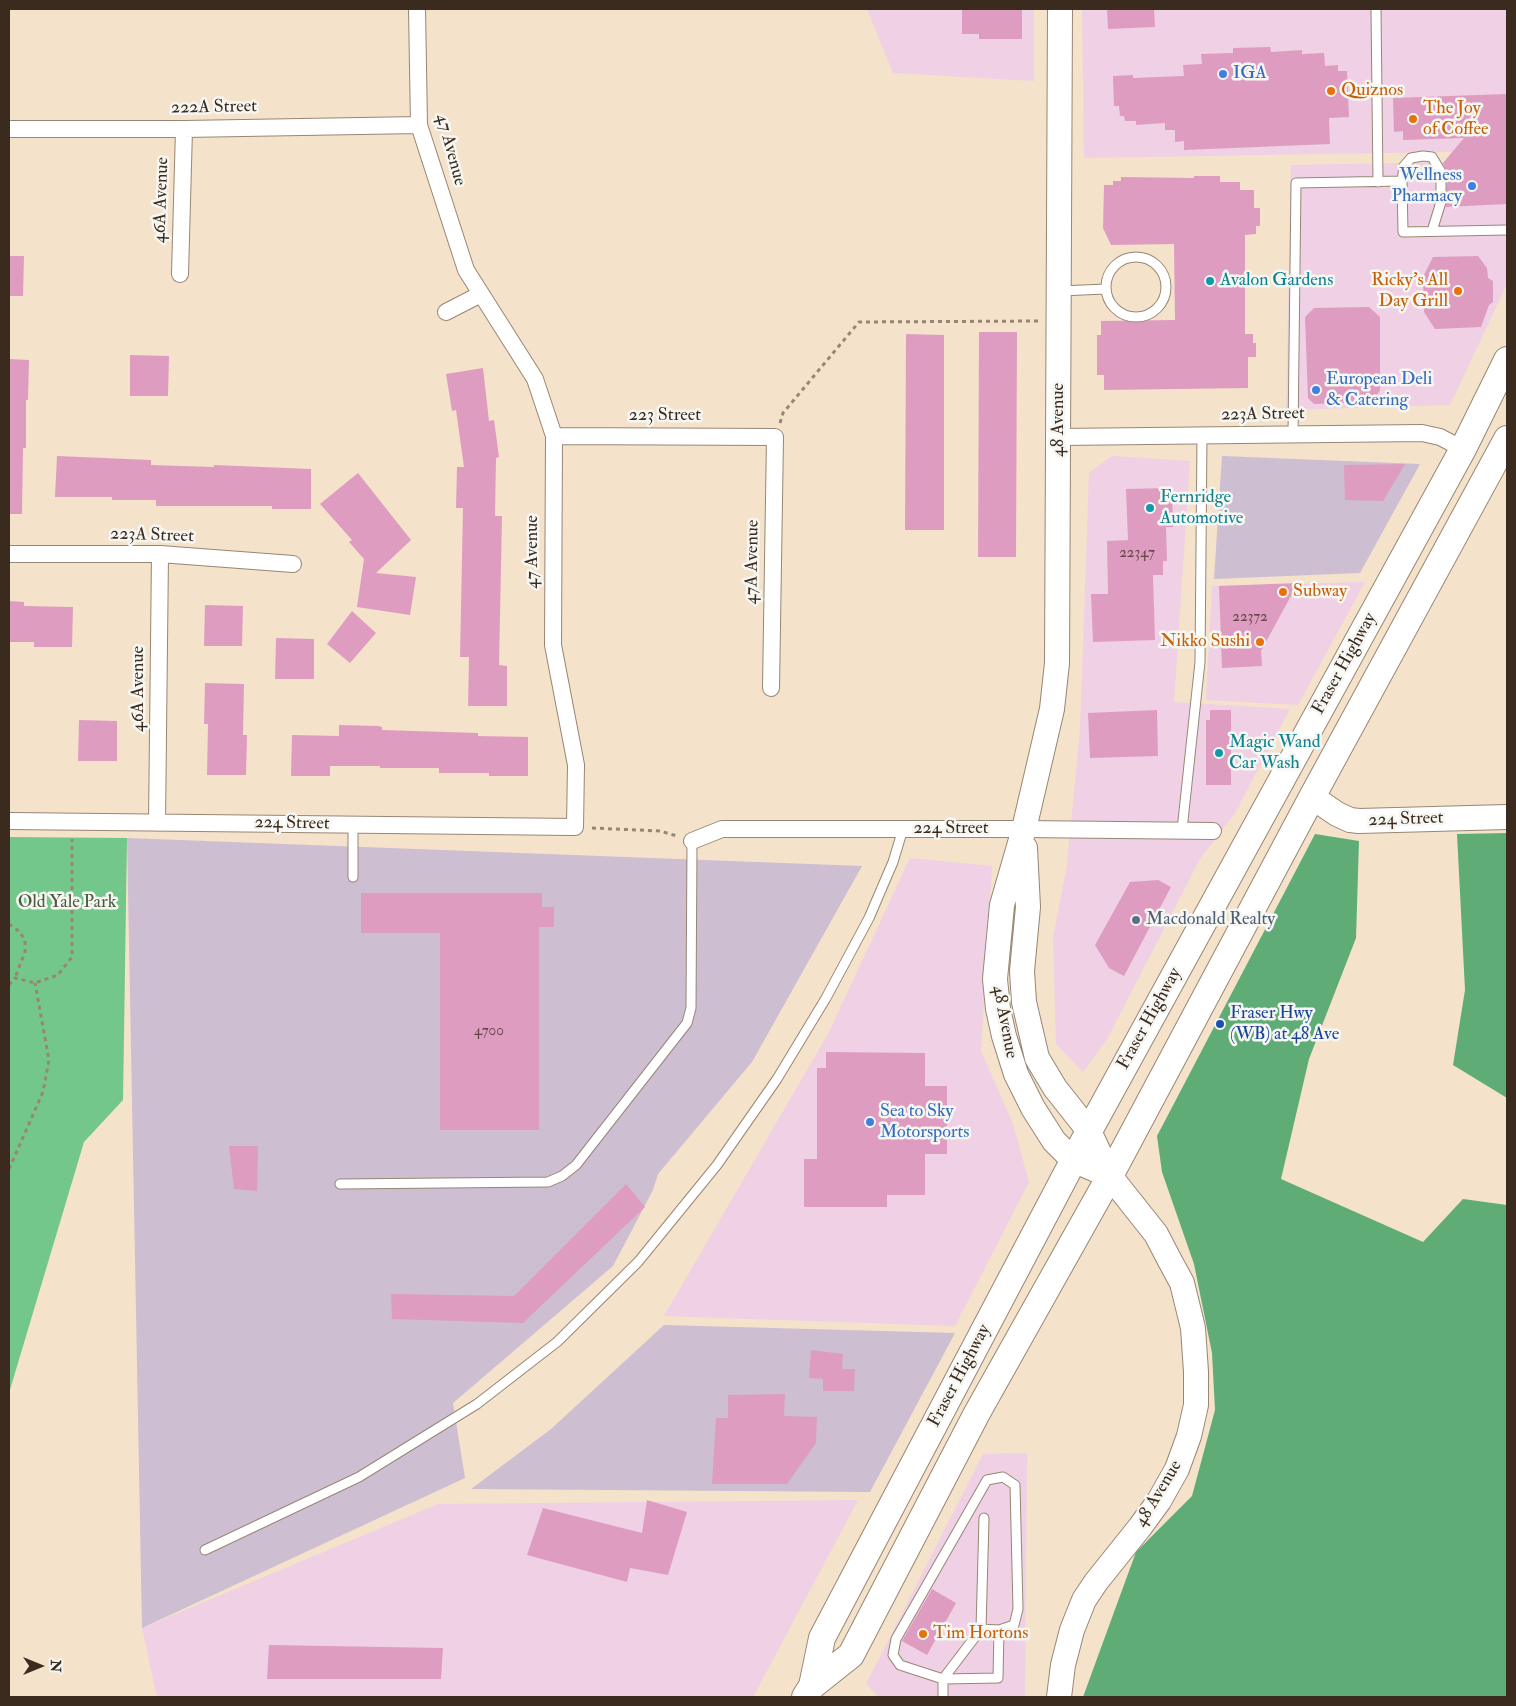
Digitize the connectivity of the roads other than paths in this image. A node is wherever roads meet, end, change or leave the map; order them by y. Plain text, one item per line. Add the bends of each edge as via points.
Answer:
1 (417, 9) edge
2 (1060, 9) edge
3 (1376, 9) edge
4 (419, 125) junction
5 (9, 129) edge
6 (184, 129) junction
7 (1378, 182) junction
8 (1402, 182) junction
9 (1507, 230) edge
10 (1432, 232) junction
11 (180, 274) dead end
12 (1106, 289) junction
13 (1060, 291) junction
14 (481, 294) junction
15 (446, 312) dead end
16 (1507, 360) edge
17 (1202, 435) junction
18 (1293, 435) junction
19 (554, 436) junction
20 (775, 437) joint
21 (1059, 437) junction
22 (1507, 439) edge
23 (1463, 449) junction
24 (9, 554) edge
25 (160, 554) junction
26 (293, 564) dead end
27 (771, 688) dead end
28 (1312, 797) junction
29 (1507, 817) edge
30 (9, 821) edge
31 (158, 823) junction
32 (353, 825) junction
33 (575, 827) joint
34 (903, 828) junction
35 (1024, 828) junction
36 (1182, 830) junction
37 (1212, 831) dead end
38 (692, 841) joint
39 (353, 877) dead end
40 (1089, 1131) junction
41 (1074, 1160) junction
42 (1110, 1176) junction
43 (340, 1184) dead end
44 (984, 1518) dead end
45 (205, 1550) dead end
46 (981, 1628) junction
47 (999, 1630) junction
48 (943, 1679) junction
49 (809, 1691) edge
50 (943, 1697) edge
51 (1059, 1697) edge

1 - 4 street, 47 Avenue
2 - 13 main road, 48 Avenue
3 - 7 lane
4 - 6 street, 222A Street
4 - 14 street, 47 Avenue via 466,270
5 - 6 street, 222A Street
6 - 11 street, 46A Avenue
7 - 8 lane
7 - 18 lane via 1296,183
8 - 10 lane via 1402,232
8 - 10 lane via 1404,166 1411,158 1432,157 1441,172 1441,202
9 - 10 lane
12 - 12 lane via 1110,271 1125,259 1134,257 1153,261 1166,278 1167,288 1159,307 1142,317 1121,314 1108,299
12 - 13 lane
13 - 21 main road, 48 Avenue
14 - 15 street
14 - 19 street, 47 Avenue via 535,379
16 - 23 main road, Fraser Highway
17 - 18 street, 223A Street
17 - 21 street, 223A Street
17 - 36 lane via 1200,662
18 - 23 street, 223A Street via 1422,433 1440,437
19 - 20 street, 223 Street
19 - 33 street, 47 Avenue via 553,645 576,765
20 - 27 street, 47A Avenue
21 - 35 main road, 48 Avenue via 1057,671 1052,709
22 - 28 main road, Fraser Highway
23 - 40 main road, Fraser Highway
24 - 25 street, 223A Street
25 - 26 street, 223A Street
25 - 31 street, 46A Avenue
28 - 29 main road, 224 Street via 1337,814 1359,821
28 - 42 main road, Fraser Highway
30 - 31 street, 224 Street
31 - 32 street, 224 Street
32 - 33 street, 224 Street
32 - 39 lane
34 - 35 street, 224 Street
34 - 38 street, 224 Street via 722,829
34 - 45 lane via 893,862 869,918 777,1079 718,1165 638,1262 557,1342 477,1404 359,1477
35 - 36 street, 224 Street
35 - 40 main road, 48 Avenue via 1028,907 1022,971 1029,1026 1037,1058 1055,1088
35 - 41 main road, 48 Avenue via 1002,906 995,979 998,1009 1016,1074 1028,1100 1054,1140
36 - 37 street, 224 Street
38 - 43 lane via 691,1008 687,1023 576,1165 548,1182
40 - 41 main road, Fraser Highway
40 - 42 main road, 48 Avenue
41 - 42 main road, 48 Avenue
41 - 49 main road, Fraser Highway via 822,1638
42 - 49 main road, Fraser Highway via 977,1413 851,1655
42 - 51 main road, 48 Avenue via 1156,1234 1182,1284 1193,1328 1196,1405 1177,1469 1159,1501 1084,1600 1072,1630
44 - 46 lane
46 - 47 lane
46 - 48 lane
47 - 48 lane via 998,1678
47 - 48 lane via 1014,1624 1018,1609 1015,1485 1003,1477 987,1480 896,1639 893,1655 900,1665
48 - 50 lane

